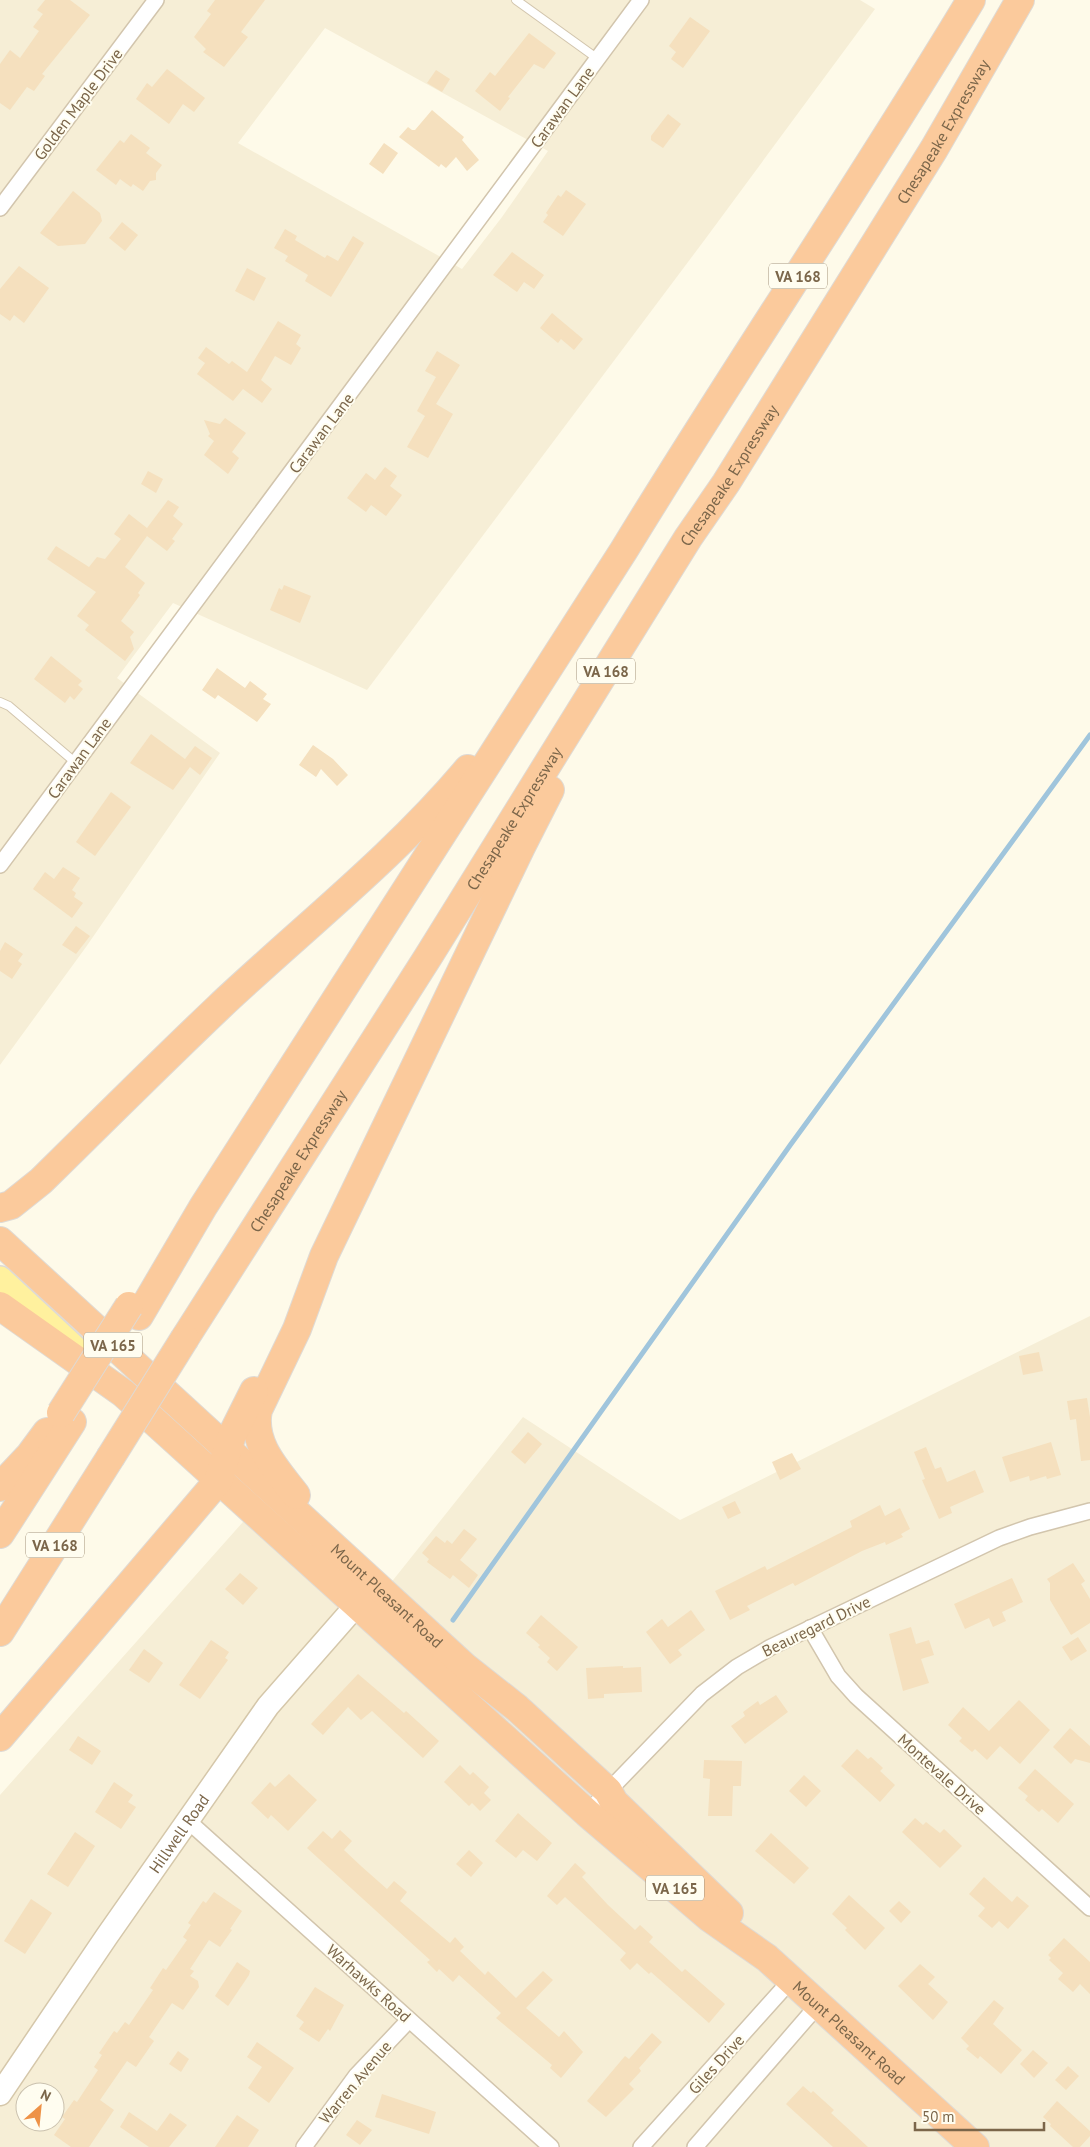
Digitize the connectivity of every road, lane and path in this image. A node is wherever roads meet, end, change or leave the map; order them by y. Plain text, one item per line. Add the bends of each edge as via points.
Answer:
1 (156, 0) edge
2 (516, 0) edge
3 (642, 0) edge
4 (971, 0) edge
5 (1020, 0) edge
6 (598, 59) junction
7 (0, 208) edge
8 (624, 550) junction
9 (0, 702) edge
10 (580, 712) junction
11 (76, 762) junction
12 (0, 865) edge
13 (0, 1208) edge
14 (0, 1241) edge
15 (324, 1256) junction
16 (0, 1279) edge
17 (0, 1306) edge
18 (123, 1392) junction
19 (67, 1418) junction
20 (227, 1449) junction
21 (218, 1481) junction
22 (0, 1487) edge
23 (1090, 1511) edge
24 (0, 1534) edge
25 (374, 1584) junction
26 (356, 1605) junction
27 (810, 1628) junction
28 (0, 1632) edge
29 (0, 1737) edge
30 (608, 1791) junction
31 (587, 1813) junction
32 (187, 1820) junction
33 (1090, 1908) edge
34 (767, 1958) junction
35 (791, 1980) junction
36 (818, 2005) junction
37 (410, 2020) junction
38 (0, 2094) edge
39 (304, 2147) edge
40 (550, 2147) edge
41 (641, 2147) edge
42 (695, 2147) edge
43 (975, 2147) edge

1 - 7 street, Golden Maple Drive
2 - 6 lane
3 - 6 street, Carawan Lane
4 - 8 highway, VA 168
5 - 10 highway, Chesapeake Expressway / VA 168 via 934,148
6 - 11 street, Carawan Lane
8 - 13 highway via 549,642 467,770 434,807 349,890 219,1007 41,1181 11,1205
8 - 19 highway, VA 168
9 - 11 lane
10 - 15 highway via 559,774
10 - 28 highway, Chesapeake Expressway / VA 168, bridge
11 - 12 street, Carawan Lane
14 - 20 highway, Mount Pleasant Road / VA 165
15 - 20 highway via 287,1324
15 - 25 highway via 297,1329 258,1410 258,1437 270,1461 296,1495
16 - 18 main road, Mount Pleasant Road / VA 165
17 - 18 highway
18 - 21 highway, Mount Pleasant Road / VA 165
19 - 22 highway
19 - 24 highway, VA 168
20 - 21 highway
20 - 25 highway, Mount Pleasant Road / VA 165
21 - 26 highway, Mount Pleasant Road / VA 165
21 - 29 highway
23 - 27 street, Beauregard Drive via 1030,1526 999,1538
25 - 26 street, Hillwell Road
25 - 30 highway, Mount Pleasant Road / VA 165
26 - 31 highway, Mount Pleasant Road / VA 165
26 - 32 street, Hillwell Road via 268,1706
27 - 30 street, Beauregard Drive via 737,1667 702,1694
27 - 33 street, Montevale Drive via 838,1676 856,1696
30 - 31 street, Beauregard Drive
30 - 34 highway, Mount Pleasant Road / VA 165 via 614,1802 727,1910
31 - 34 highway, Mount Pleasant Road / VA 165 via 710,1918
32 - 37 street, Warhawks Road
32 - 38 street, Hillwell Road
34 - 35 highway, Mount Pleasant Road / VA 165
35 - 36 highway, Mount Pleasant Road / VA 165
35 - 41 street, Giles Drive
36 - 42 street
36 - 43 highway, Mount Pleasant Road / VA 165
37 - 39 street, Warren Avenue via 356,2076
37 - 40 street, Warhawks Road

